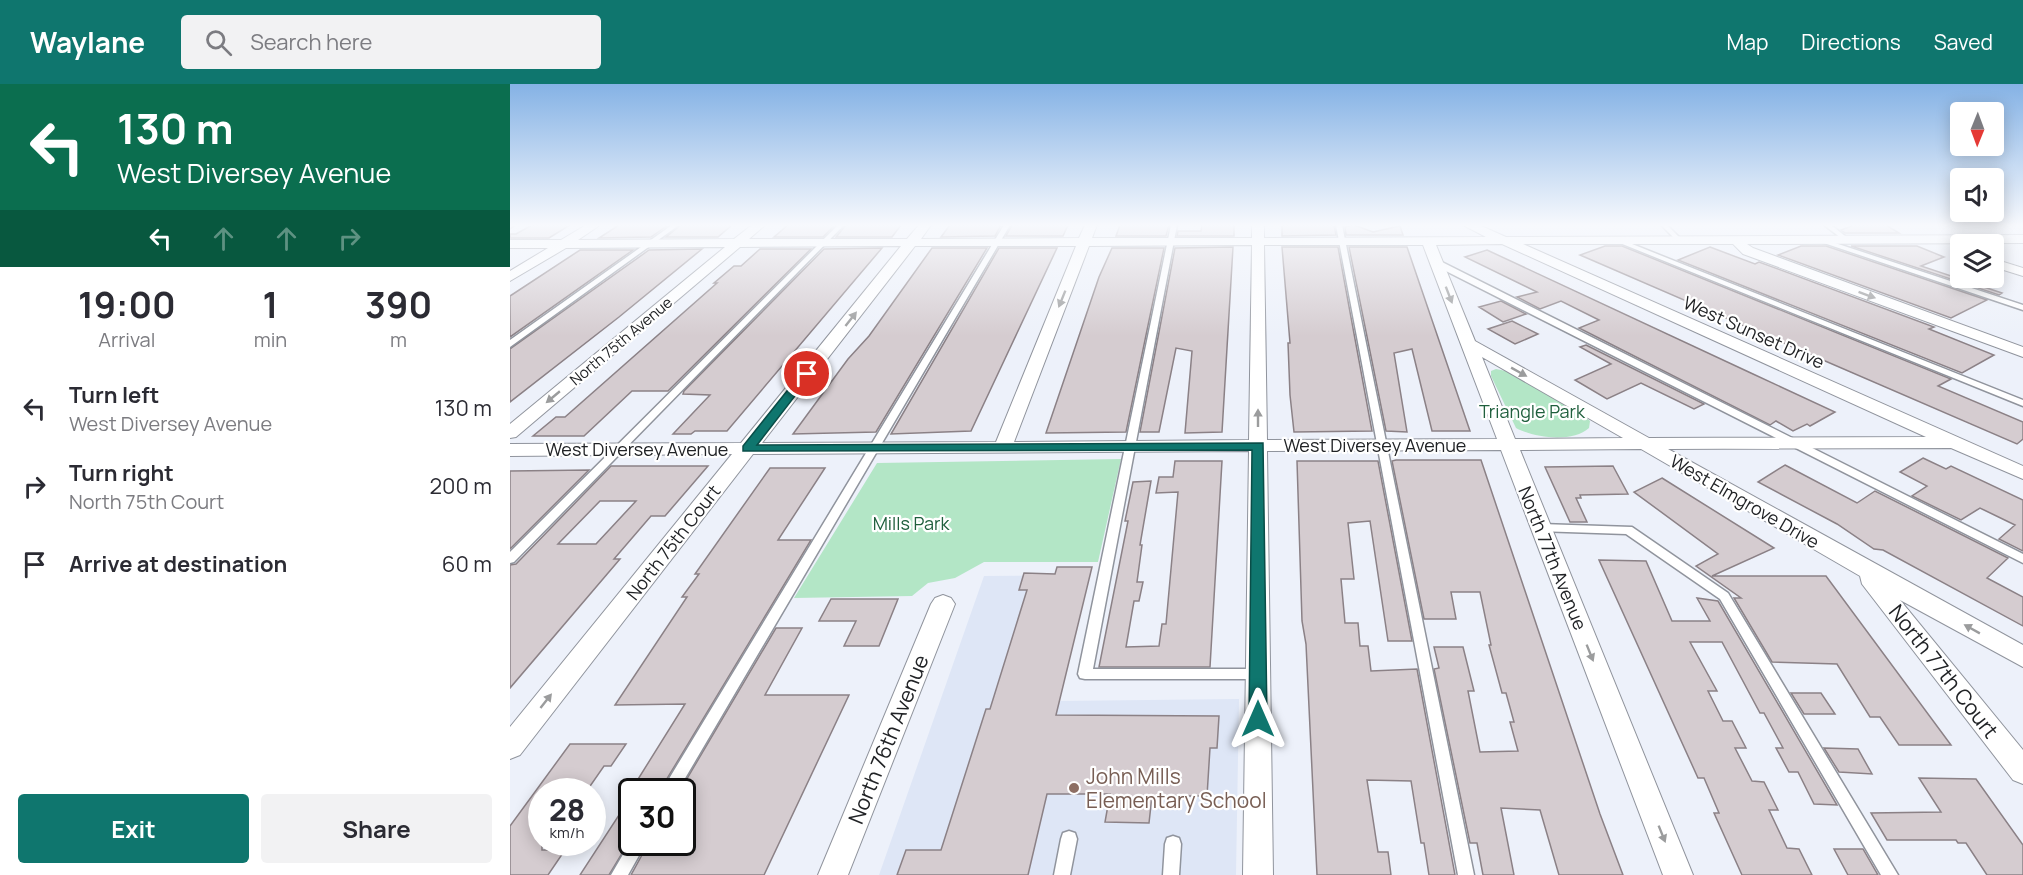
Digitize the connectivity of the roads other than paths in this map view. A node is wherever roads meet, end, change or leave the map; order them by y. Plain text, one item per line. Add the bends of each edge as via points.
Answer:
1 (534, 262) edge
2 (625, 262) edge
3 (714, 262) edge
4 (804, 262) edge
5 (896, 262) edge
6 (985, 262) edge
7 (1076, 262) edge
8 (1167, 262) edge
9 (1258, 262) edge
10 (1346, 262) edge
11 (1552, 262) edge
12 (1672, 262) edge
13 (1778, 262) edge
14 (1885, 262) edge
15 (1437, 263) joint
16 (2004, 266) edge
17 (2023, 272) edge
18 (510, 277) edge
19 (2023, 308) edge
20 (1468, 343) junction
21 (510, 344) edge
22 (2023, 352) edge
23 (2023, 403) edge
24 (510, 433) edge
25 (1952, 442) junction
26 (1794, 443) junction
27 (1508, 444) junction
28 (1648, 444) junction
29 (1382, 445) junction
30 (1258, 446) junction
31 (1003, 447) junction
32 (1130, 447) junction
33 (747, 448) junction
34 (875, 448) junction
35 (619, 449) junction
36 (510, 450) edge
37 (2022, 470) edge
38 (1541, 528) junction
39 (510, 559) edge
40 (2023, 559) edge
41 (1865, 571) junction
42 (942, 604) dead end
43 (2023, 657) edge
44 (1258, 674) junction
45 (510, 747) edge
46 (2023, 771) edge
47 (677, 778) edge
48 (1069, 839) dead end
49 (1173, 844) dead end
50 (630, 856) edge
51 (619, 875) edge
52 (833, 875) edge
53 (1062, 875) edge
54 (1171, 875) edge
55 (1258, 875) edge
56 (1466, 875) edge
57 (1678, 875) edge
58 (1890, 875) edge

1 - 18 street
2 - 21 lane
3 -> 24 street, North 75th Avenue
4 - 35 lane
33 -> 5 street, North 75th Court
6 - 34 lane
7 -> 31 street
8 - 32 lane
30 -> 9 street
10 - 29 lane
11 - 25 street, West Sunset Drive
12 - 23 lane
13 -> 22 street
14 - 19 lane
15 -> 20 street, North 77th Avenue
15 - 26 lane
16 - 17 street
20 - 27 street, North 77th Avenue
20 -> 28 street, West Elmgrove Drive
25 - 26 street, West Diversey Avenue
25 - 37 street, West Sunset Drive
26 - 28 street, West Diversey Avenue
26 - 40 lane
27 - 28 street, West Diversey Avenue
27 - 29 street, West Diversey Avenue
27 - 38 street, North 77th Avenue
28 - 41 street, West Elmgrove Drive
29 - 30 street, West Diversey Avenue
29 - 56 lane
30 - 32 street, West Diversey Avenue
30 - 44 street
31 - 32 street, West Diversey Avenue
31 - 34 street, West Diversey Avenue
32 - 44 lane via 1084,674
33 - 34 street, West Diversey Avenue
33 - 35 street, West Diversey Avenue
45 -> 33 street, North 75th Court
34 - 47 lane
35 - 36 street, West Diversey Avenue
35 - 39 lane
38 -> 57 street, North 77th Avenue
38 - 58 lane via 1628,530 1724,596
43 -> 41 street, West Elmgrove Drive
41 - 46 street, North 77th Court
42 - 52 street, North 76th Avenue
44 - 55 street
48 - 53 lane
49 - 54 lane
50 - 51 lane

